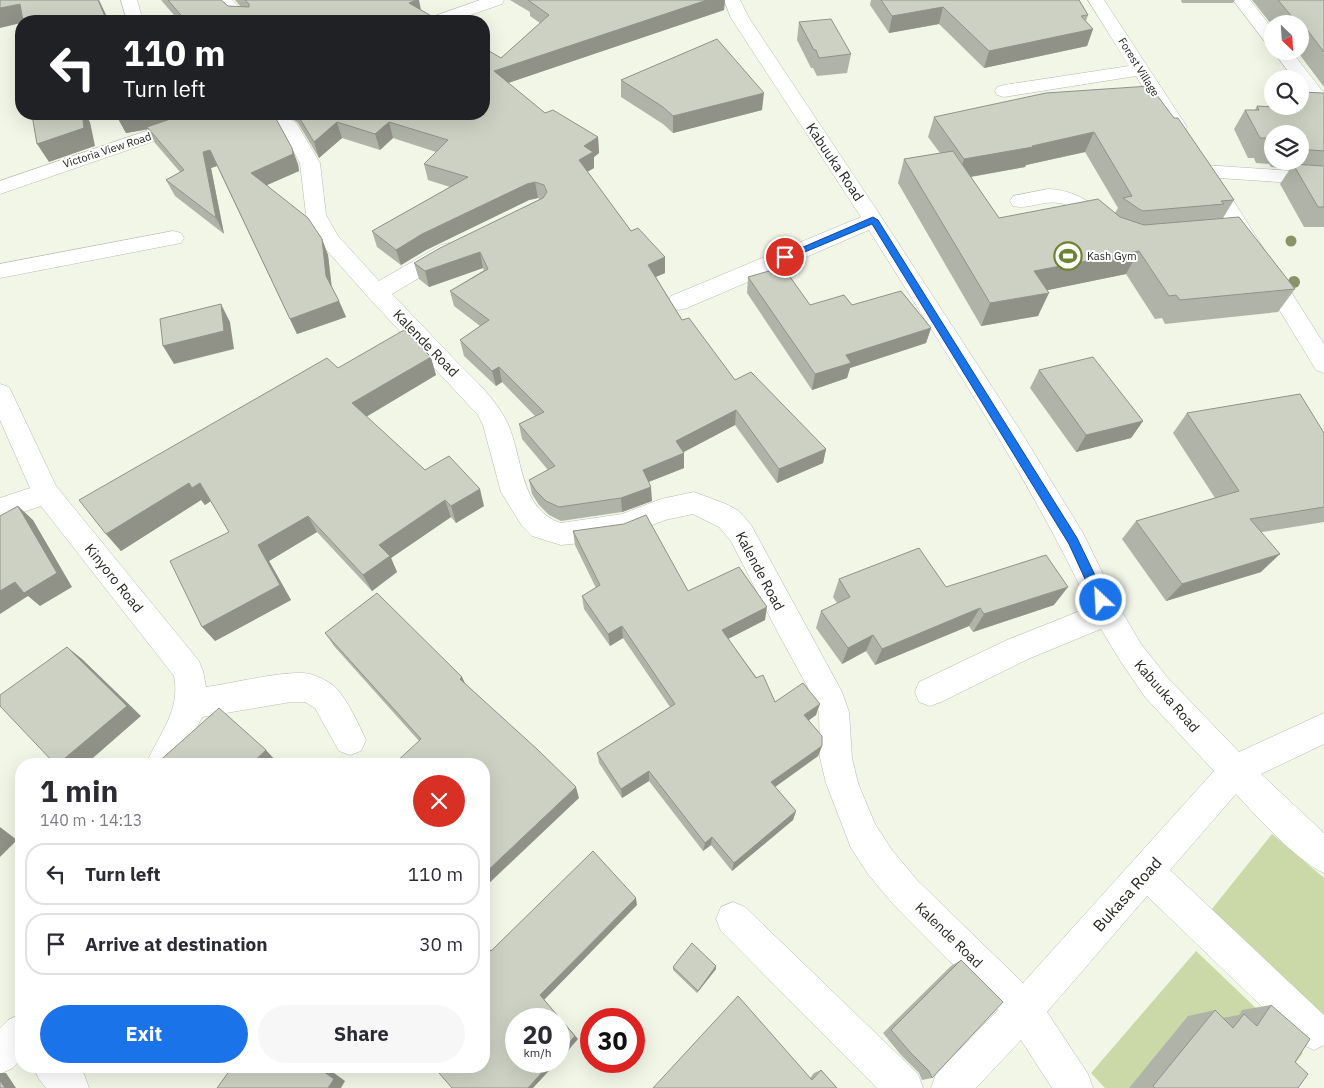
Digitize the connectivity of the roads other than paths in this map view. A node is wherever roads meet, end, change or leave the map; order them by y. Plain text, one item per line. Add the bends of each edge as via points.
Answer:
1 (129, 0) edge
2 (223, 0) edge
3 (732, 0) edge
4 (1096, 0) edge
5 (1242, 0) edge
6 (491, 1) edge
7 (133, 15) edge
8 (238, 15) edge
9 (454, 15) edge
10 (1264, 29) edge
11 (1289, 60) edge
12 (1141, 70) junction
13 (1004, 91) dead end
14 (1324, 106) edge
15 (171, 120) edge
16 (280, 120) edge
17 (1196, 157) junction
18 (1324, 179) edge
19 (0, 188) edge
20 (1020, 200) dead end
21 (873, 220) junction
22 (1242, 231) junction
23 (1218, 233) edge
24 (173, 238) dead end
25 (1122, 238) edge
26 (470, 239) edge
27 (0, 271) edge
28 (377, 293) junction
29 (678, 302) dead end
30 (1324, 364) edge
31 (0, 392) edge
32 (46, 493) junction
33 (0, 509) edge
34 (1108, 614) junction
35 (930, 692) dead end
36 (191, 704) junction
37 (1324, 728) edge
38 (350, 740) dead end
39 (165, 758) edge
40 (1236, 770) junction
41 (1324, 856) edge
42 (1147, 872) junction
43 (732, 919) dead end
44 (1024, 1010) junction
45 (1314, 1031) dead end
46 (15, 1039) edge
47 (0, 1055) edge
48 (58, 1073) edge
49 (70, 1088) edge
50 (904, 1088) edge
51 (950, 1088) edge
52 (1074, 1088) edge

1 - 7 street
2 - 8 street
3 - 21 street, Kabuuka Road via 740,18
4 - 12 street, Forest Village
5 - 10 street
6 - 9 street
11 - 14 street
12 - 13 street
12 - 17 street, Forest Village
15 - 19 street, Victoria View Road
16 - 28 street, Kalende Road via 290,128 307,154 316,215 323,229
17 - 18 street
17 - 22 street, Forest Village
20 - 25 street via 1045,194 1078,201
21 - 29 street
21 - 34 street, Kabuuka Road via 1073,541
22 - 23 street
22 - 30 street, Forest Village
24 - 27 street
26 - 28 street
28 - 44 street, Kalende Road via 488,409 496,425 514,492 542,528 561,534 581,532 625,524 661,510 694,503 729,519 741,532 827,692 834,712 836,758 842,783 863,836 905,892
31 - 32 street, Kinyoro Road
32 - 33 street
32 - 36 street, Kinyoro Road via 188,671 192,686
34 - 35 street via 1060,630
34 - 40 street, Kabuuka Road via 1130,653 1156,687
36 - 38 street via 309,688 326,698
36 - 39 street, Kinyoro Road
37 - 40 street, Bukasa Road
40 - 41 street, Kabuuka Road via 1272,810
40 - 42 street, Bukasa Road
42 - 44 street, Bukasa Road
42 - 45 street
43 - 50 street
44 - 51 street, Bukasa Road
44 - 52 street, Kalende Road
46 - 47 street
48 - 49 street

